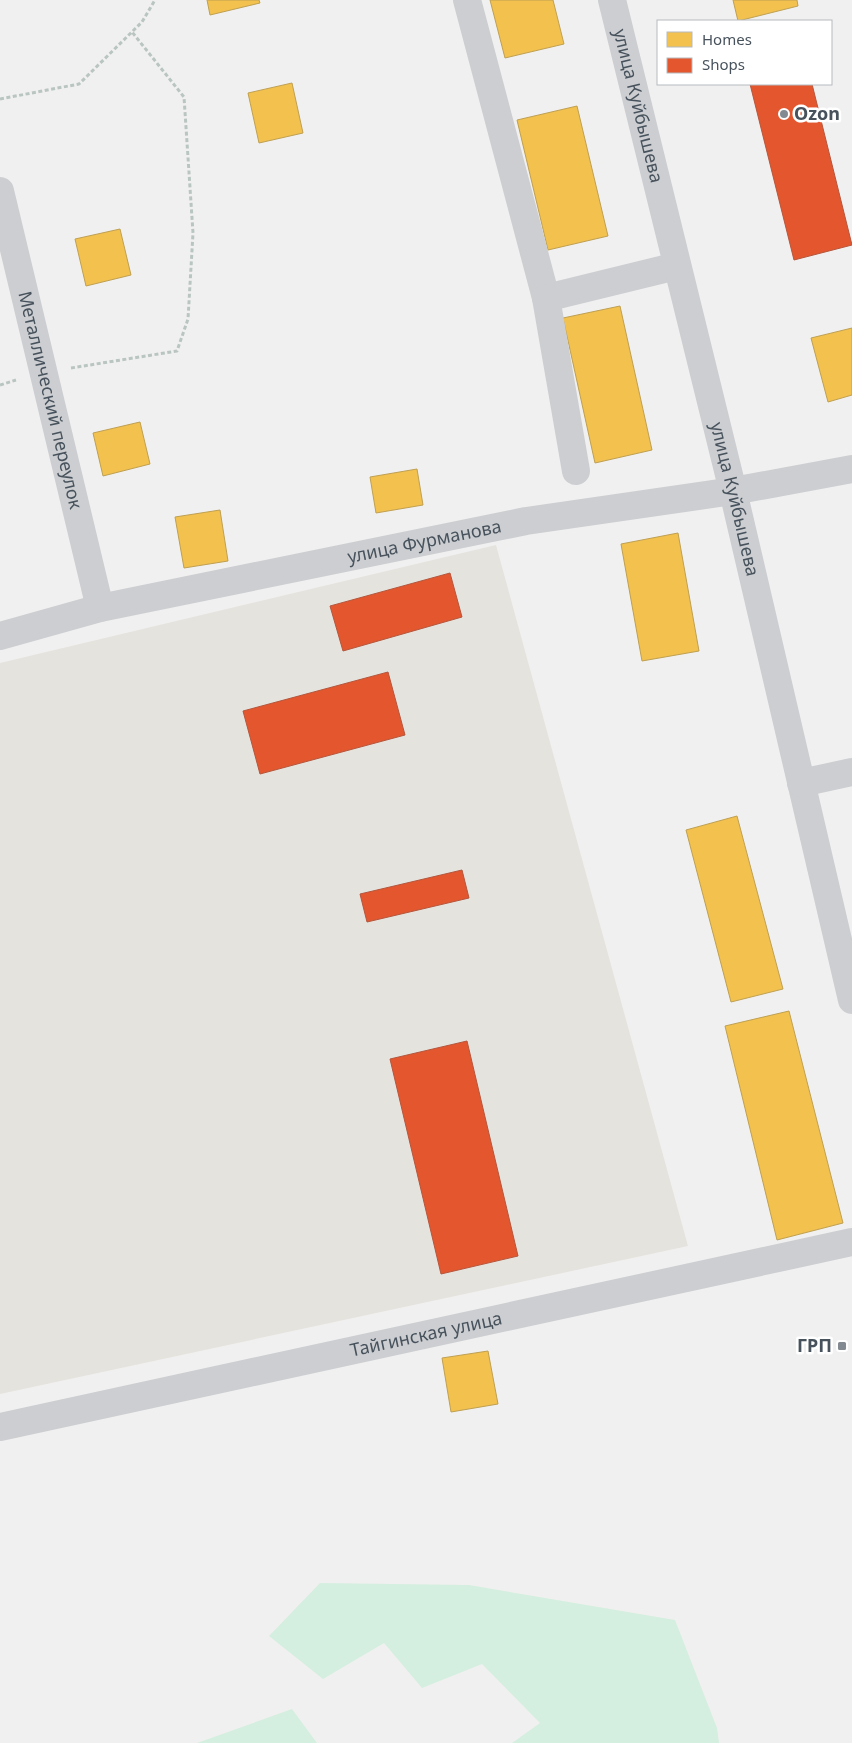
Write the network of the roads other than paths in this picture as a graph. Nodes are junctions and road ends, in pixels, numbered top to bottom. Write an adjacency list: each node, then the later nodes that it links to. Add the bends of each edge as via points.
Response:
1 (467, 0): 5 (street)
2 (612, 0): 4 (street, улица Куйбышева)
3 (0, 191): 9 (street, Металлический переулок)
4 (677, 266): 5 (street); 8 (street, улица Куйбышева)
5 (546, 298): 7 (street)
6 (852, 469): 8 (street, улица Фурманова)
7 (576, 471)
8 (733, 491): 9 (street, улица Фурманова, via 526,521); 12 (street, улица Куйбышева)
9 (100, 608): 10 (street, улица Фурманова)
10 (0, 636)
11 (852, 772): 12 (street)
12 (800, 783): 13 (street, улица Куйбышева)
13 (852, 1000)
14 (852, 1242): 15 (street, Тайгинская улица)
15 (0, 1427)

